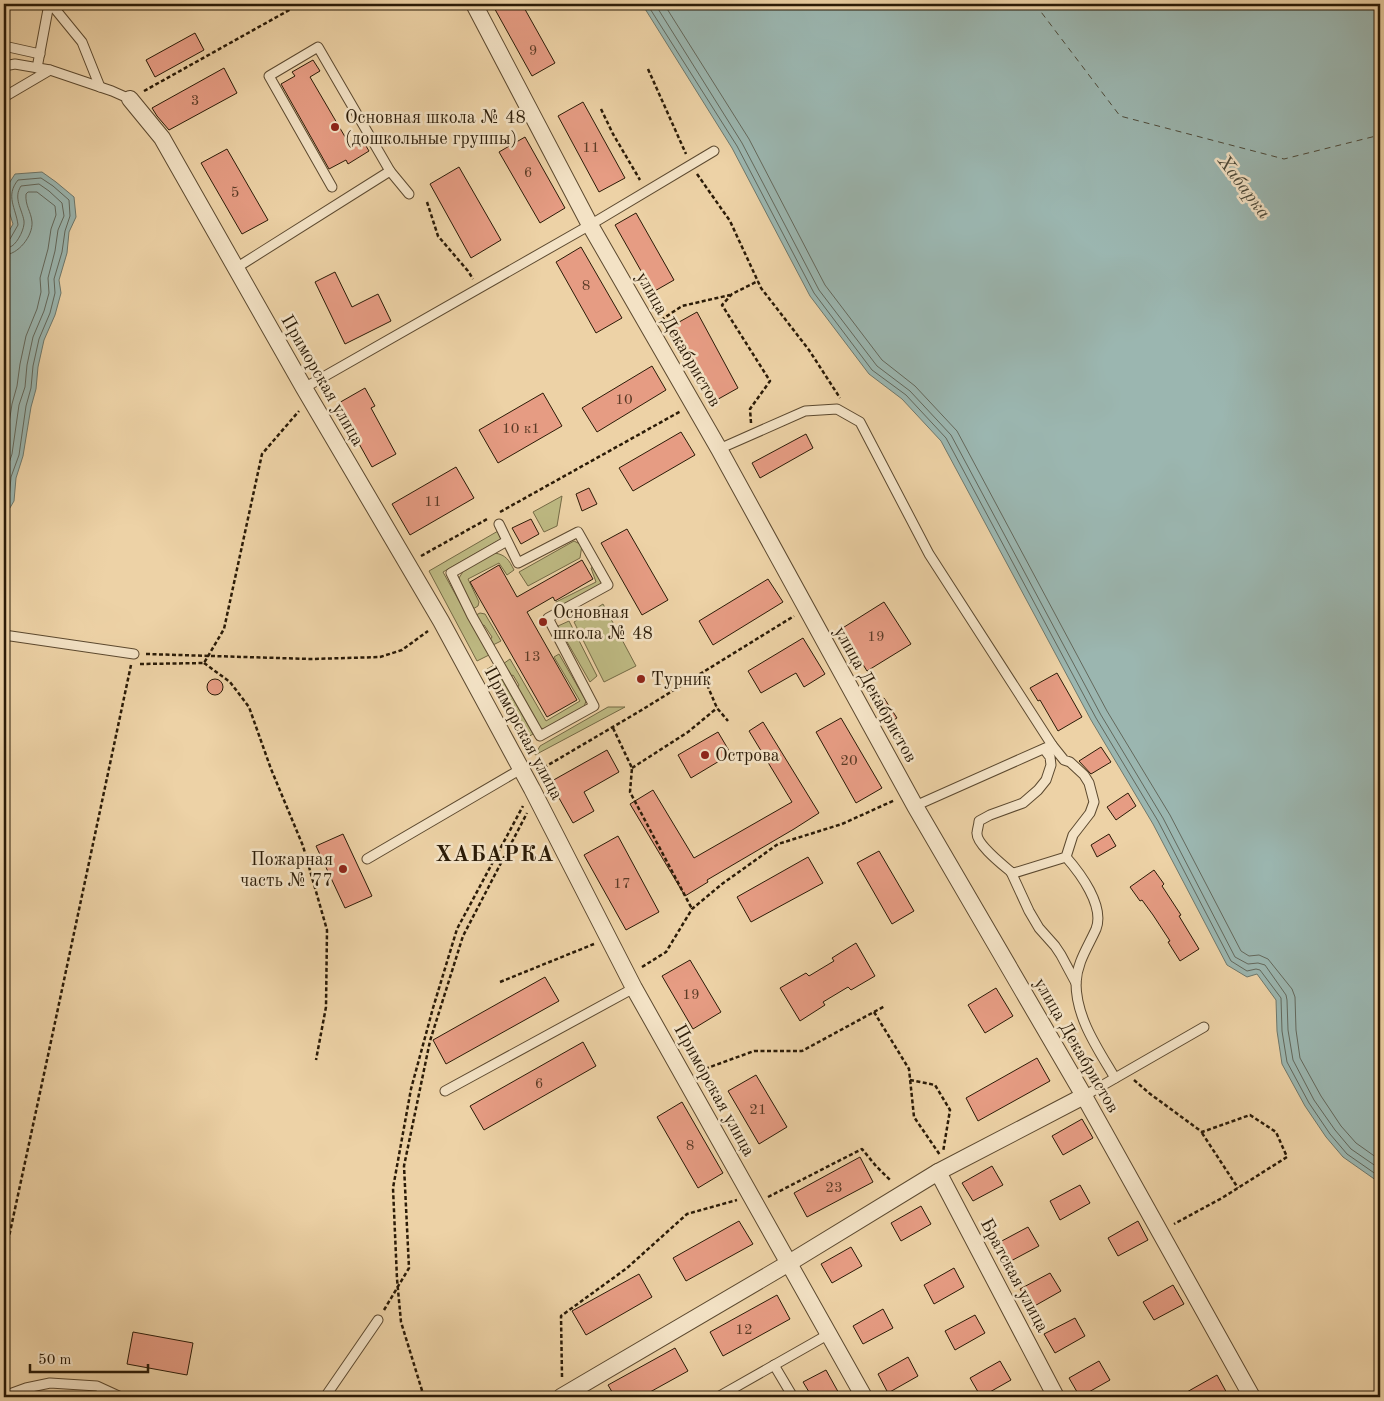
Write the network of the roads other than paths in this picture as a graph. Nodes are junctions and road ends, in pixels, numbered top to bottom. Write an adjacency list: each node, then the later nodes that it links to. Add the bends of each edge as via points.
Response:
1 (50, 4): 4 (lane); 8 (lane, via 82,42)
2 (474, 4): 15 (street, улица Декабристов)
3 (4, 46): 4 (lane)
4 (40, 54): 6 (lane)
5 (4, 66): 6 (lane, via 15,64)
6 (37, 68): 7 (lane)
7 (50, 70): 8 (lane); 9 (lane)
8 (100, 87): 10 (lane)
9 (4, 97)
10 (130, 99): 16 (street, Приморская улица, via 162,138)
11 (714, 151): 15 (lane)
12 (390, 171): 13 (lane, via 318,47 269,76); 14 (lane); 16 (lane)
13 (332, 187)
14 (409, 194)
15 (590, 225): 17 (lane); 18 (street, улица Декабристов)
16 (236, 268): 17 (street, Приморская улица)
17 (307, 393): 24 (street, Приморская улица, via 441,621)
18 (718, 449): 23 (lane, via 805,411 837,409 860,422 929,554); 25 (street, улица Декабристов)
19 (499, 524): 20 (lane)
20 (507, 541): 20 (lane, via 451,573 540,736 594,706 548,618 608,584 578,532 518,563)
21 (4, 635): 22 (lane)
22 (132, 653)
23 (1048, 747): 25 (lane); 26 (lane, via 1084,775 1093,795 1093,807 1072,836); 28 (lane, via 1051,764 1046,780 1038,790 1022,803 980,821 978,840)
24 (524, 774): 27 (lane); 29 (street, Приморская улица)
25 (911, 800): 34 (street, улица Декабристов)
26 (1066, 857): 28 (lane); 30 (lane, via 1082,876 1098,915 1096,928 1079,964)
27 (368, 859)
28 (1011, 872): 30 (lane, via 1029,911 1061,954)
29 (632, 982): 33 (lane); 36 (street, Приморская улица)
30 (1076, 983): 32 (lane, via 1081,1015)
31 (1204, 1027): 32 (lane)
32 (1115, 1078): 34 (lane)
33 (445, 1091)
34 (1084, 1096): 35 (street); 48 (street, улица Декабристов)
35 (938, 1172): 36 (street); 47 (street, Братская улица)
36 (789, 1263): 38 (street, Приморская улица); 43 (street)
37 (378, 1320): 42 (lane)
38 (829, 1334): 39 (lane); 46 (street, Приморская улица)
39 (774, 1365): 44 (lane); 45 (lane)
40 (4, 1396): 41 (lane, via 50,1383 97,1386)
41 (121, 1397)
42 (325, 1397)
43 (562, 1397)
44 (718, 1397)
45 (792, 1397)
46 (864, 1397)
47 (1056, 1397)
48 (1252, 1397)

